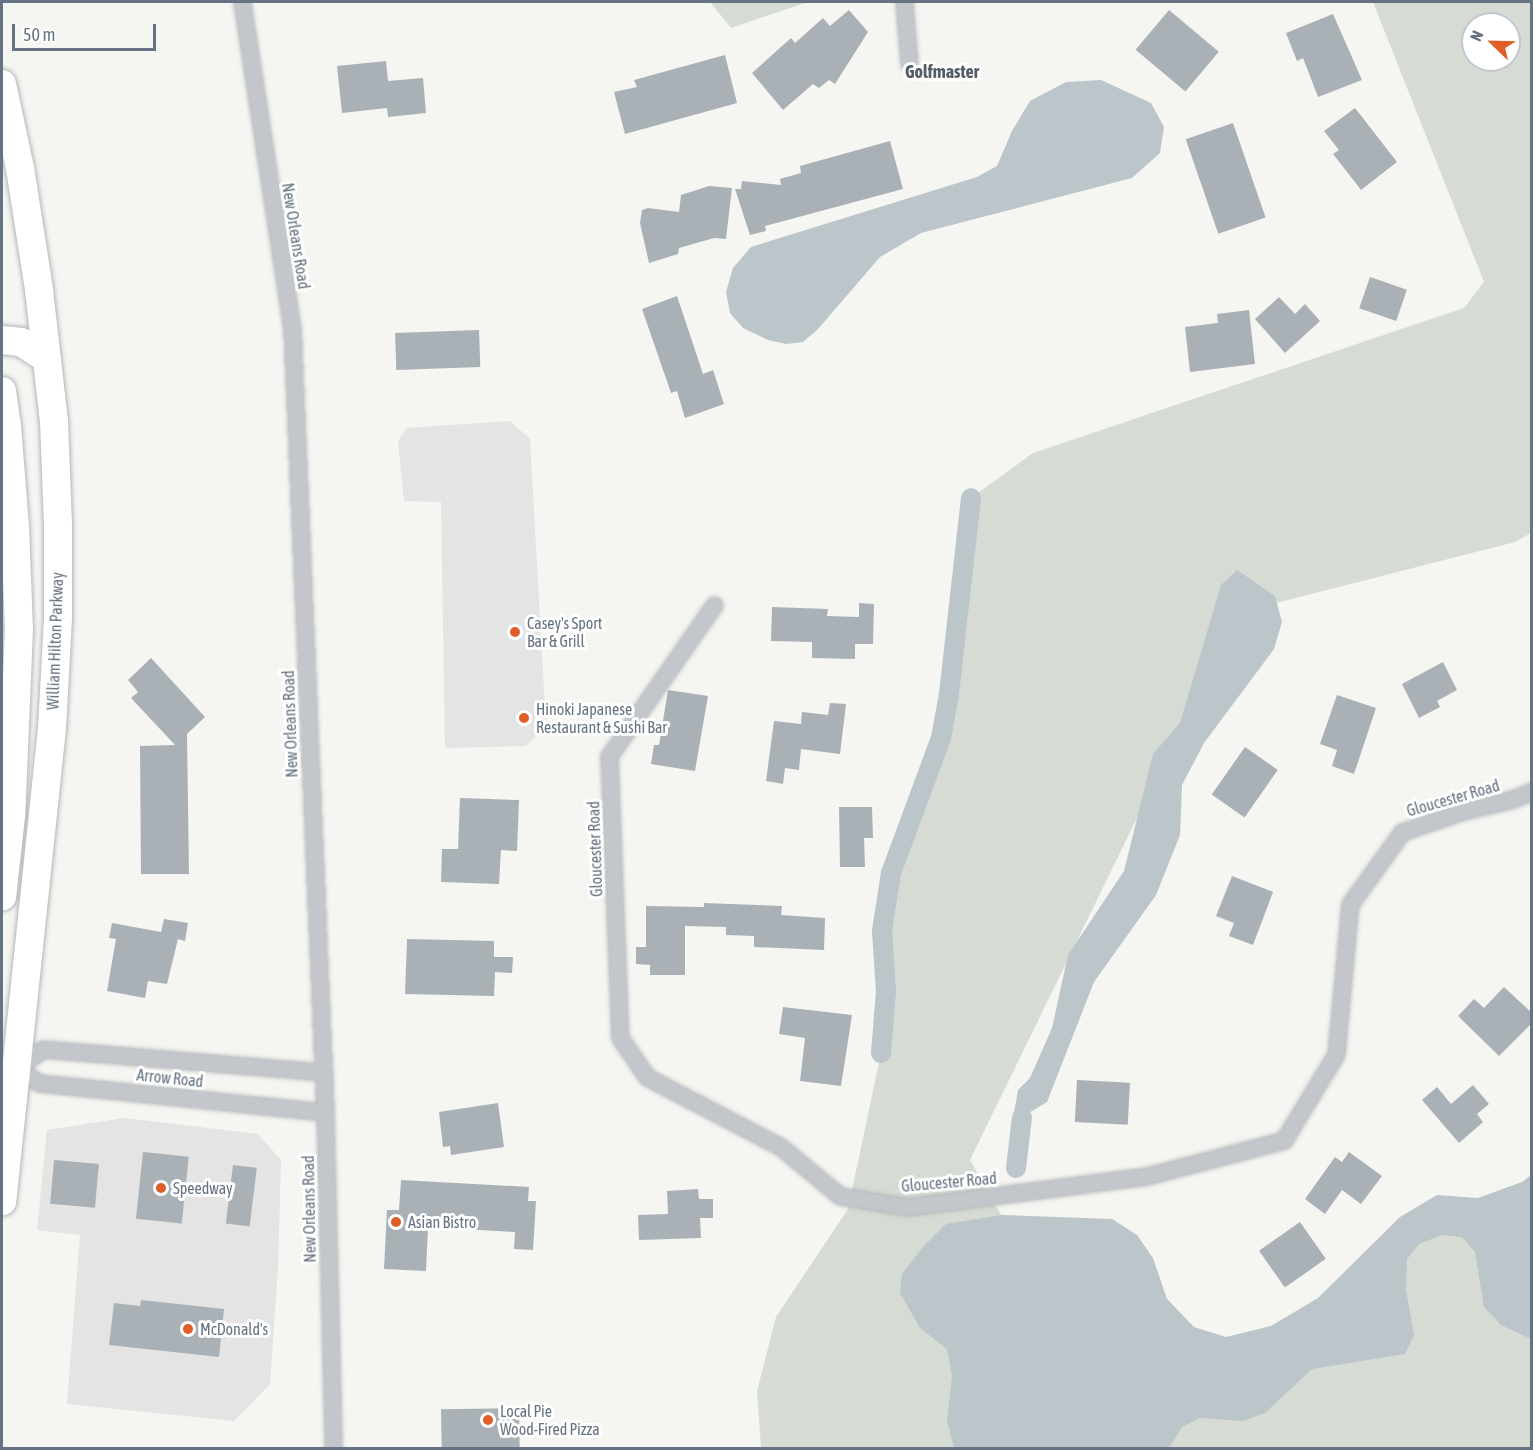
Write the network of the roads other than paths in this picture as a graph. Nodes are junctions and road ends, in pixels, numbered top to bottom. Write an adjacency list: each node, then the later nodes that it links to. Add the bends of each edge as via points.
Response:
1 (242, 2): 12 (street, New Orleans Road, via 292,327)
2 (904, 2): 3 (street)
3 (909, 63)
4 (2, 84): 6 (highway, William Hilton Parkway, via 20,168)
5 (2, 340): 6 (highway, via 21,342)
6 (47, 359): 11 (highway, William Hilton Parkway, via 54,422 57,629 52,728)
7 (2, 391): 10 (highway, via 15,526 19,629 11,816)
8 (714, 605): 9 (street, Gloucester Road, via 609,756 620,1038 647,1077 781,1147 840,1196 908,1207 1146,1176 1284,1140 1336,1054 1350,904 1402,832)
9 (1532, 791)
10 (2, 897)
11 (9, 1068): 12 (street, Arrow Road, via 43,1049); 13 (street, Arrow Road, via 39,1083); 14 (highway, William Hilton Parkway)
12 (324, 1072): 13 (street, New Orleans Road)
13 (325, 1112): 15 (street, New Orleans Road)
14 (2, 1200)
15 (333, 1449)

